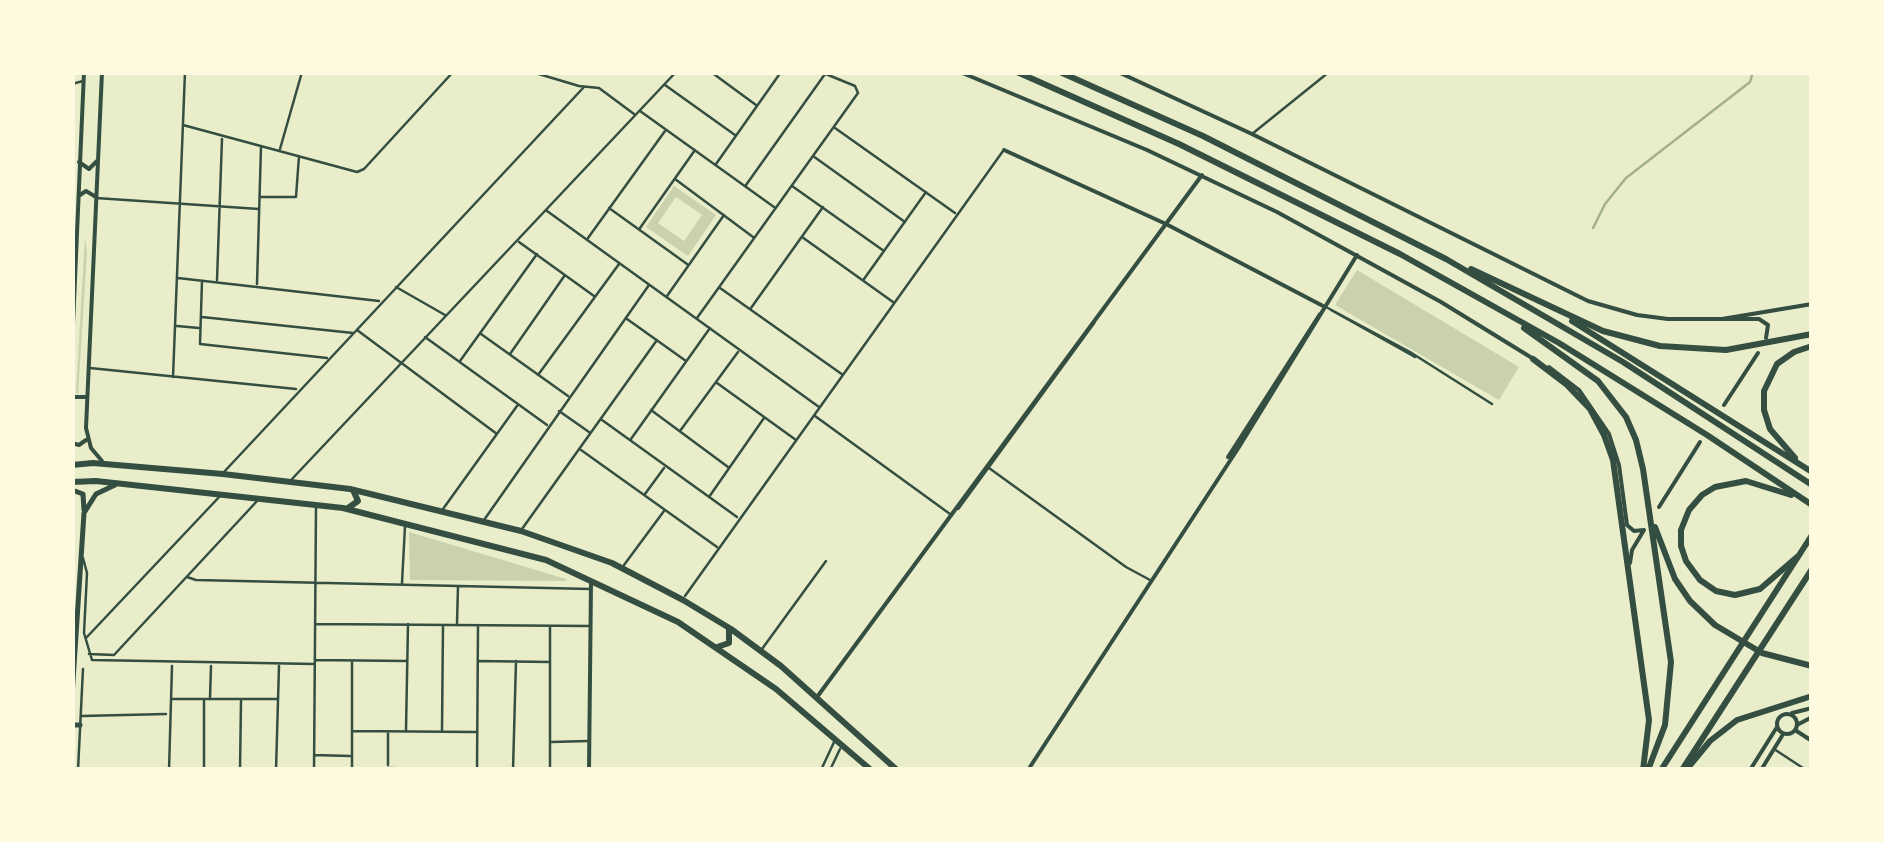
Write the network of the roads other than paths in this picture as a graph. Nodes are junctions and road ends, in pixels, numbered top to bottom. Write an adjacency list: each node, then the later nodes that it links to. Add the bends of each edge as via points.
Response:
1 (84, 72): 16 (street)
2 (102, 72): 34 (street)
3 (185, 72): 22 (street)
4 (302, 72): 31 (street)
5 (453, 72): 32 (street, via 362,170)
6 (532, 72): 19 (street)
7 (676, 72): 18 (street)
8 (711, 72): 20 (street)
9 (781, 72): 20 (street)
10 (1016, 72): 79 (highway, via 1262,183)
11 (1060, 72): 66 (highway)
12 (1118, 72): 25 (street)
13 (823, 73): 23 (street, via 858,90); 39 (street)
14 (960, 73): 37 (street)
15 (1325, 73): 25 (street)
16 (84, 80): 17 (street); 35 (street)
17 (72, 84)
18 (664, 84): 21 (street); 27 (street)
19 (584, 86): 21 (street, via 602,89); 77 (street)
20 (757, 106): 27 (street)
21 (638, 113): 24 (street); 53 (street)
22 (183, 125): 26 (street); 47 (street)
23 (834, 128): 33 (street); 42 (street)
24 (666, 129): 29 (street); 50 (street)
25 (1252, 134): 93 (street, via 1570,294 1637,315)
26 (222, 136): 28 (street); 48 (street)
27 (736, 136): 36 (street)
28 (261, 146): 31 (street); 45 (street)
29 (695, 150): 36 (street); 38 (street)
30 (1004, 150): 41 (street); 54 (street)
31 (280, 151): 32 (street)
32 (298, 156): 45 (street, via 296,196)
33 (813, 156): 40 (street); 56 (street)
34 (98, 160): 35 (street, via 89,169); 44 (street)
35 (79, 162): 46 (street)
36 (715, 165): 39 (street)
37 (1202, 175): 57 (street); 65 (street)
38 (674, 179): 55 (street); 58 (street)
39 (745, 186): 51 (street)
40 (792, 186): 51 (street); 52 (street)
41 (1089, 190): 43 (street); 57 (street)
42 (926, 192): 54 (street); 56 (street)
43 (1080, 194)
44 (96, 197): 46 (street, via 86,190); 47 (street); 113 (street)
45 (260, 197): 49 (street)
46 (78, 198): 69 (street)
47 (180, 205): 48 (street); 71 (street)
48 (219, 208): 49 (street); 74 (street)
49 (259, 208): 76 (street)
50 (609, 208): 58 (street); 62 (street)
51 (776, 208): 60 (street)
52 (823, 208): 59 (street); 63 (street)
53 (545, 210): 61 (street); 62 (street)
54 (957, 214): 84 (street)
55 (724, 215): 60 (street); 68 (street)
56 (905, 222): 63 (street)
57 (1166, 224): 87 (street); 92 (street)
58 (639, 230): 68 (street)
59 (802, 237): 73 (street); 86 (street)
60 (754, 238): 78 (street)
61 (517, 240): 64 (street); 88 (street)
62 (586, 240): 67 (street)
63 (884, 251): 73 (street)
64 (537, 254): 70 (street); 98 (street)
65 (1357, 255): 87 (street); 109 (street)
66 (1446, 259): 82 (highway); 151 (highway)
67 (619, 264): 75 (street); 80 (street)
68 (688, 265): 81 (street)
69 (74, 266): 104 (street)
70 (565, 275): 80 (street); 107 (street)
71 (177, 278): 72 (street); 94 (street)
72 (202, 280): 74 (street); 89 (street)
73 (863, 280): 84 (street)
74 (216, 282): 76 (street)
75 (650, 285): 81 (street); 90 (street)
76 (257, 286): 83 (street)
77 (396, 287): 83 (street); 88 (street)
78 (719, 287): 86 (street); 91 (street)
79 (1473, 294): 152 (highway, via 1573,360 1608,392 1631,428); 161 (highway)
80 (595, 296): 114 (street)
81 (666, 297): 91 (street)
82 (1535, 299): 99 (highway, via 1612,334 1673,348 1738,349); 146 (highway)
83 (382, 302): 97 (street)
84 (894, 303): 115 (street)
85 (1812, 304): 93 (street)
86 (750, 309): 115 (street)
87 (1326, 309): 122 (street); 182 (street)
88 (446, 315): 100 (street)
89 (201, 317): 95 (street); 97 (street)
90 (626, 318): 102 (street); 119 (street)
91 (696, 319): 96 (street)
92 (1095, 320): 145 (street); 167 (street)
93 (1711, 321): 101 (street, via 1759,319 1768,325)
94 (175, 326): 95 (street); 116 (street)
95 (200, 328): 108 (street, via 200,344)
96 (710, 328): 105 (street); 110 (street)
97 (354, 331): 108 (street); 112 (street)
98 (480, 333): 107 (street); 111 (street)
99 (1812, 334)
100 (425, 338): 111 (street); 112 (street)
101 (1766, 338)
102 (657, 340): 110 (street); 130 (street)
103 (1812, 346): 146 (highway, via 1777,364 1763,401 1776,438)
104 (72, 348)
105 (739, 350): 117 (street); 125 (street)
106 (1758, 353): 124 (street)
107 (509, 355): 114 (street)
108 (329, 358): 118 (street)
109 (1533, 359): 186 (highway, via 1577,394 1608,444); 186 (street, via 1572,383 1599,416 1616,455 1627,525 1644,530 1630,554)
110 (686, 361): 126 (street)
111 (459, 362): 123 (street)
112 (400, 364): 134 (street); 148 (street)
113 (88, 368): 116 (street); 121 (street)
114 (538, 375): 119 (street)
115 (843, 375): 125 (street)
116 (173, 377): 118 (street)
117 (716, 382): 129 (street); 132 (street)
118 (299, 390): 147 (street)
119 (570, 396): 127 (street)
120 (72, 397): 121 (street)
121 (87, 397): 135 (street)
122 (1492, 404)
123 (518, 405): 131 (street); 134 (street)
124 (1724, 405)
125 (819, 407): 128 (street)
126 (650, 410): 132 (street); 136 (street)
127 (559, 411): 131 (street); 133 (street)
128 (813, 416): 137 (street); 167 (street)
129 (765, 417): 137 (street); 144 (street)
130 (600, 419): 133 (street); 136 (street)
131 (548, 426): 170 (street)
132 (680, 431): 144 (street)
133 (590, 433): 140 (street)
134 (496, 434): 165 (street)
135 (86, 436): 139 (street, via 82,444); 142 (street)
136 (630, 440): 143 (street)
137 (796, 440): 169 (street)
138 (1700, 442): 162 (street)
139 (72, 443)
140 (579, 449): 156 (street); 172 (street)
141 (72, 464): 142 (highway)
142 (106, 464): 147 (highway)
143 (665, 465): 156 (street); 158 (street)
144 (730, 468): 158 (street)
145 (989, 468): 167 (street); 182 (street)
146 (1812, 472)
147 (222, 474): 148 (highway)
148 (291, 480): 153 (highway)
149 (72, 482): 150 (highway)
150 (123, 484): 155 (highway); 166 (main road, via 96,494)
151 (1812, 485)
152 (1646, 487): 212 (highway, via 1660,548 1690,601 1724,632 1774,658); 261 (highway, via 1671,662 1665,725)
153 (350, 489): 157 (highway); 163 (highway, via 358,500)
154 (72, 490): 166 (main road, via 83,494)
155 (224, 493): 159 (highway); 198 (street)
156 (644, 495): 164 (street)
157 (382, 496): 165 (highway); 168 (highway, via 368,504)
158 (709, 497): 169 (street)
159 (260, 498): 160 (highway); 180 (street)
160 (316, 503): 163 (highway); 183 (street)
161 (1811, 504): 176 (highway, via 1764,485 1730,482 1702,495 1682,525 1690,568 1722,593 1760,590)
162 (1659, 507)
163 (346, 508): 168 (highway)
164 (664, 510): 174 (street); 178 (street)
165 (441, 511): 170 (highway)
166 (84, 513): 175 (main road)
167 (951, 515): 216 (street)
168 (378, 516): 171 (highway)
169 (739, 519): 174 (street)
170 (483, 521): 172 (highway)
171 (406, 522): 181 (highway); 184 (street)
172 (521, 531): 178 (highway)
173 (1812, 535): 176 (highway)
174 (718, 548): 188 (street)
175 (80, 554): 197 (main road); 198 (street, via 88,573)
176 (1797, 557): 262 (highway)
177 (826, 561): 200 (street)
178 (622, 568): 188 (highway)
179 (1812, 569): 263 (highway)
180 (187, 576): 183 (street); 201 (street, via 112,656)
181 (592, 578): 187 (street); 199 (highway)
182 (1150, 580): 260 (street)
183 (316, 582): 184 (street); 189 (street)
184 (402, 584): 185 (street)
185 (458, 586): 187 (street); 192 (street)
186 (1632, 588): 261 (highway, via 1649,720)
187 (592, 589): 196 (street)
188 (683, 600): 194 (highway)
189 (316, 624): 190 (street); 205 (street)
190 (408, 624): 191 (street); 203 (street)
191 (442, 625): 192 (street); 233 (street)
192 (458, 625): 193 (street)
193 (478, 625): 195 (street); 204 (street)
194 (724, 625): 199 (highway, via 731,640); 200 (highway)
195 (550, 626): 196 (street); 207 (street)
196 (591, 626): 236 (street)
197 (76, 633): 198 (main road); 214 (main road)
198 (85, 636): 201 (street)
199 (716, 646): 208 (highway)
200 (757, 649): 208 (highway, via 737,649); 216 (highway)
201 (88, 654): 209 (street, via 96,662)
202 (352, 660): 203 (street); 205 (street); 230 (street)
203 (407, 661): 232 (street)
204 (478, 661): 206 (street); 234 (street)
205 (315, 662): 211 (street); 241 (street)
206 (516, 662): 207 (street); 253 (street)
207 (550, 662): 238 (street)
208 (740, 663): 239 (highway)
209 (172, 664): 210 (street); 217 (street)
210 (212, 664): 211 (street); 219 (street)
211 (279, 664): 221 (street)
212 (1812, 666)
213 (83, 670): 225 (street)
214 (72, 696)
215 (1812, 696): 263 (highway, via 1738,720)
216 (817, 697): 259 (highway)
217 (171, 698): 218 (street); 245 (street)
218 (204, 699): 219 (street); 246 (street)
219 (210, 699): 220 (street)
220 (240, 699): 221 (street); 247 (street)
221 (278, 700): 248 (street)
222 (1812, 708): 224 (street)
223 (166, 714): 225 (street)
224 (1788, 714): 228 (street); 229 (street)
225 (80, 716): 227 (street)
226 (1812, 717): 229 (street)
227 (76, 724): 244 (street)
228 (1777, 727): 235 (street); 264 (street)
229 (1796, 728): 235 (street); 237 (street)
230 (352, 731): 231 (street); 242 (street)
231 (388, 732): 232 (street); 243 (street)
232 (406, 732): 233 (street)
233 (442, 732): 234 (street)
234 (477, 732): 252 (street)
235 (1784, 734): 240 (street)
236 (590, 741): 238 (street); 255 (street)
237 (1812, 741)
238 (550, 742): 254 (street)
239 (839, 742): 256 (street); 257 (street); 258 (highway)
240 (1774, 748): 265 (street); 266 (street)
241 (314, 755): 242 (street); 249 (street)
242 (352, 756): 250 (street)
243 (388, 769): 251 (street)
244 (78, 770)
245 (169, 770)
246 (204, 770)
247 (240, 770)
248 (276, 770)
249 (314, 770)
250 (352, 770)
251 (466, 770)
252 (477, 770)
253 (513, 770)
254 (550, 770)
255 (590, 770)
256 (820, 770)
257 (830, 770)
258 (871, 770)
259 (897, 770)
260 (1028, 770)
261 (1646, 770)
262 (1661, 770)
263 (1684, 770)
264 (1750, 770)
265 (1761, 770)
266 (1806, 770)

